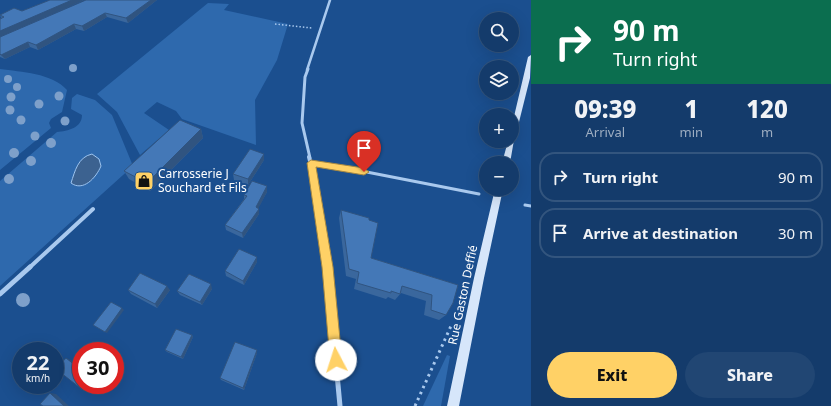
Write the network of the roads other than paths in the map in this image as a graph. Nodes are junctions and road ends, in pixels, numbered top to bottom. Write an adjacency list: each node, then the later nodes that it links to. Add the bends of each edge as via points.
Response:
1 (330, 0): 4 (street, via 306,77 302,123)
2 (531, 56): 3 (main road)
3 (519, 111)
4 (311, 163): 5 (lane); 11 (street, via 328,267)
5 (479, 194)
6 (497, 196): 12 (main road, Rue Gaston Deffié)
7 (525, 205): 8 (lane)
8 (531, 206)
9 (93, 209): 10 (street)
10 (0, 294)
11 (340, 406)
12 (453, 406)

